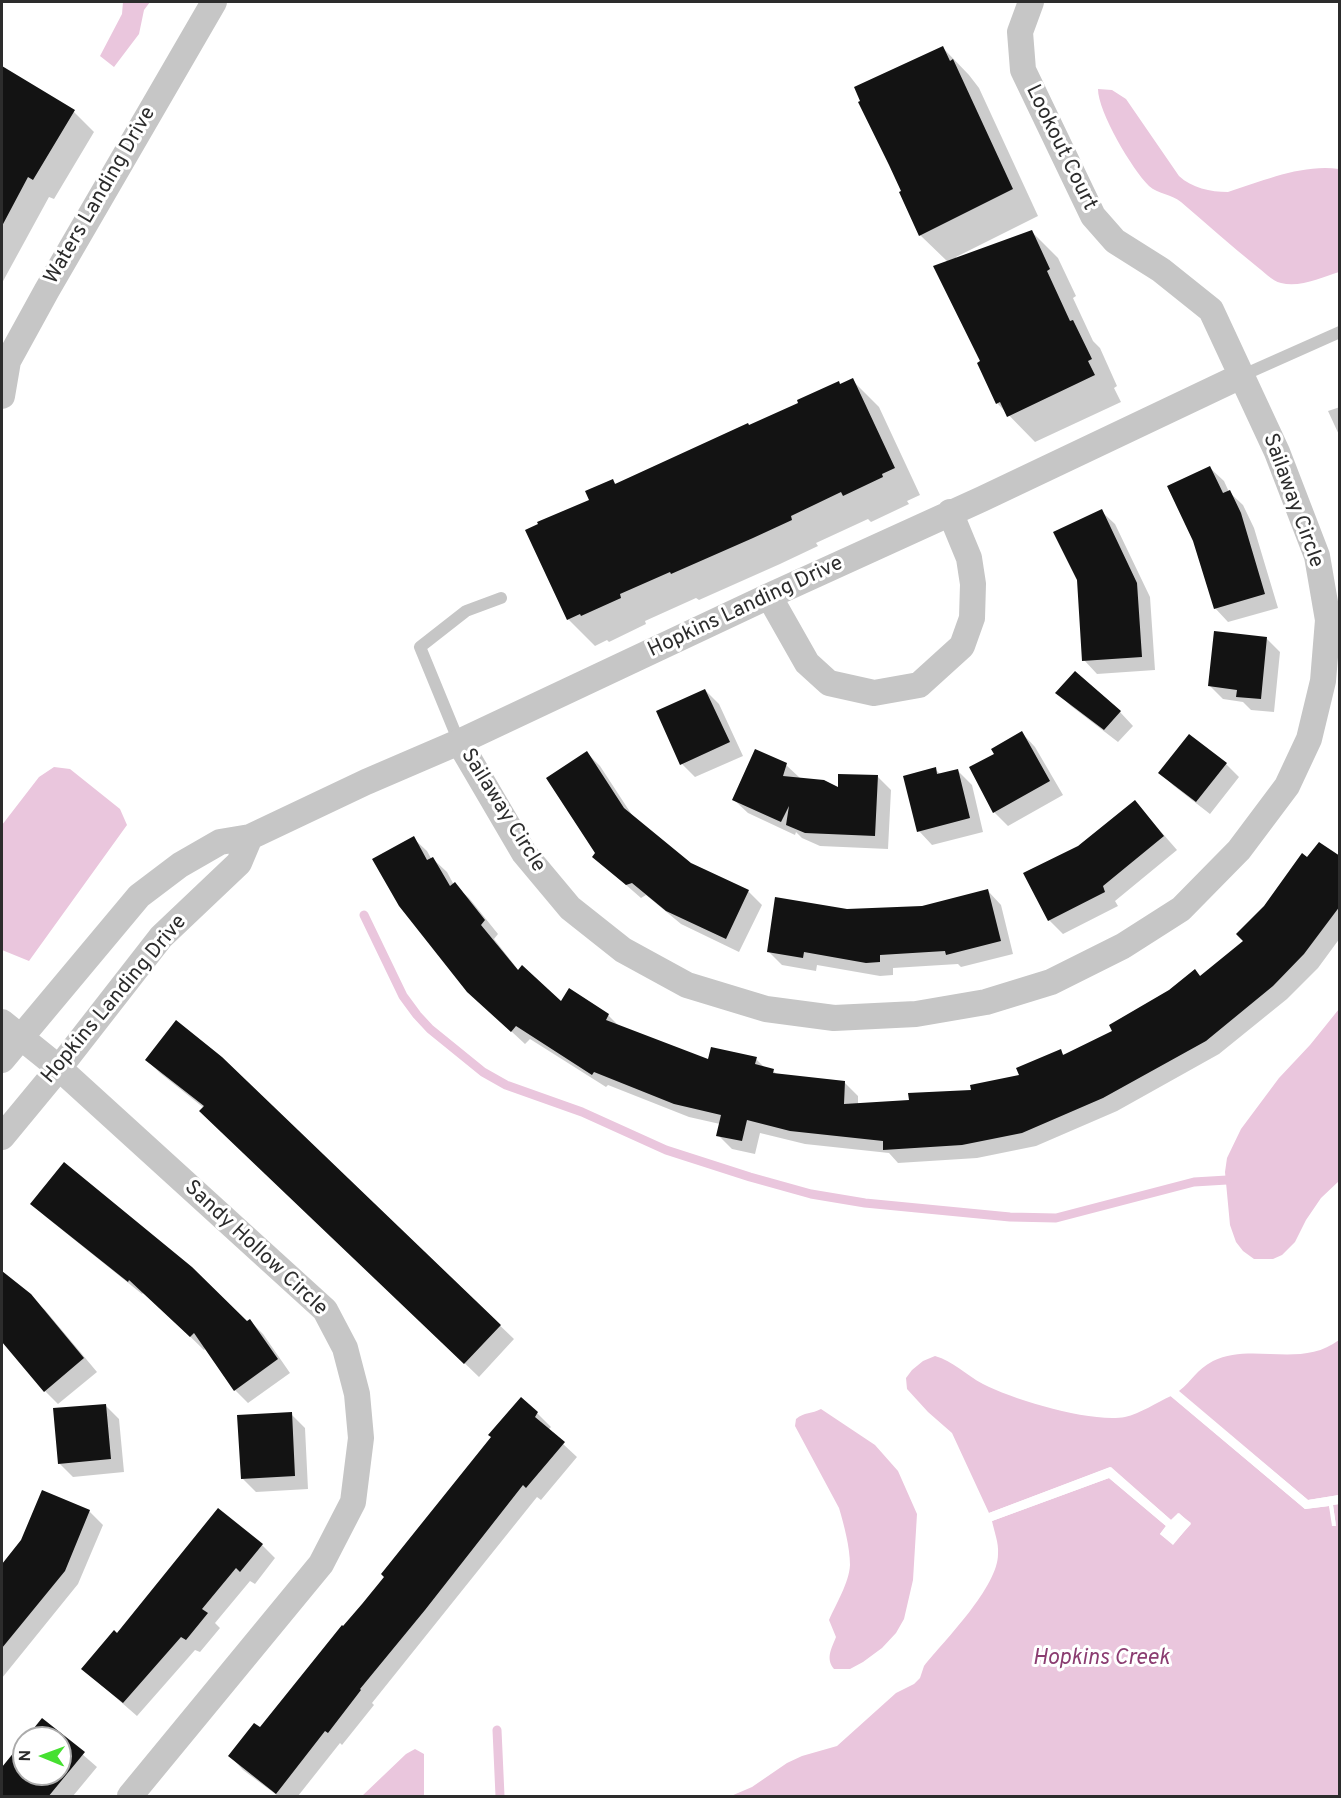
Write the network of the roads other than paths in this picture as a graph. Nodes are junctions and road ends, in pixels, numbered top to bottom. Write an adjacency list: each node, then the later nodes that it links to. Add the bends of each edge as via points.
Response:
1 (214, 2): 5 (street, Waters Landing Drive, via 8,361)
2 (1031, 2): 4 (street, Lookout Court, via 1020,32 1023,70 1093,216 1115,241 1161,270 1211,310)
3 (1340, 332): 4 (lane)
4 (1241, 376): 6 (street, Hopkins Landing Drive); 9 (street, Sailaway Circle, via 1277,452 1317,556 1328,620 1323,681 1309,739 1287,786 1239,850 1181,909 1123,946 1051,982 986,1002 916,1014 834,1018 766,1009 687,985 623,950 570,908 524,853)
5 (2, 396)
6 (950, 513): 7 (street, Hopkins Landing Drive); 7 (street, via 969,558 974,584 972,618 962,646 919,685 874,693 829,683 807,663)
7 (769, 596): 9 (street, Hopkins Landing Drive)
8 (501, 598): 9 (lane, via 466,611 420,647)
9 (459, 742): 10 (street, Hopkins Landing Drive)
10 (250, 837): 11 (street, Hopkins Landing Drive, via 220,842 139,896); 13 (street, Hopkins Landing Drive, via 238,863 161,937)
11 (11, 1030): 12 (street, Hopkins Landing Drive); 13 (street)
12 (2, 1060)
13 (59, 1068): 14 (street, Hopkins Landing Drive); 15 (street, Sandy Hollow Circle, via 325,1310 345,1348 357,1394 361,1438 353,1502 321,1564)
14 (2, 1137)
15 (130, 1797)

